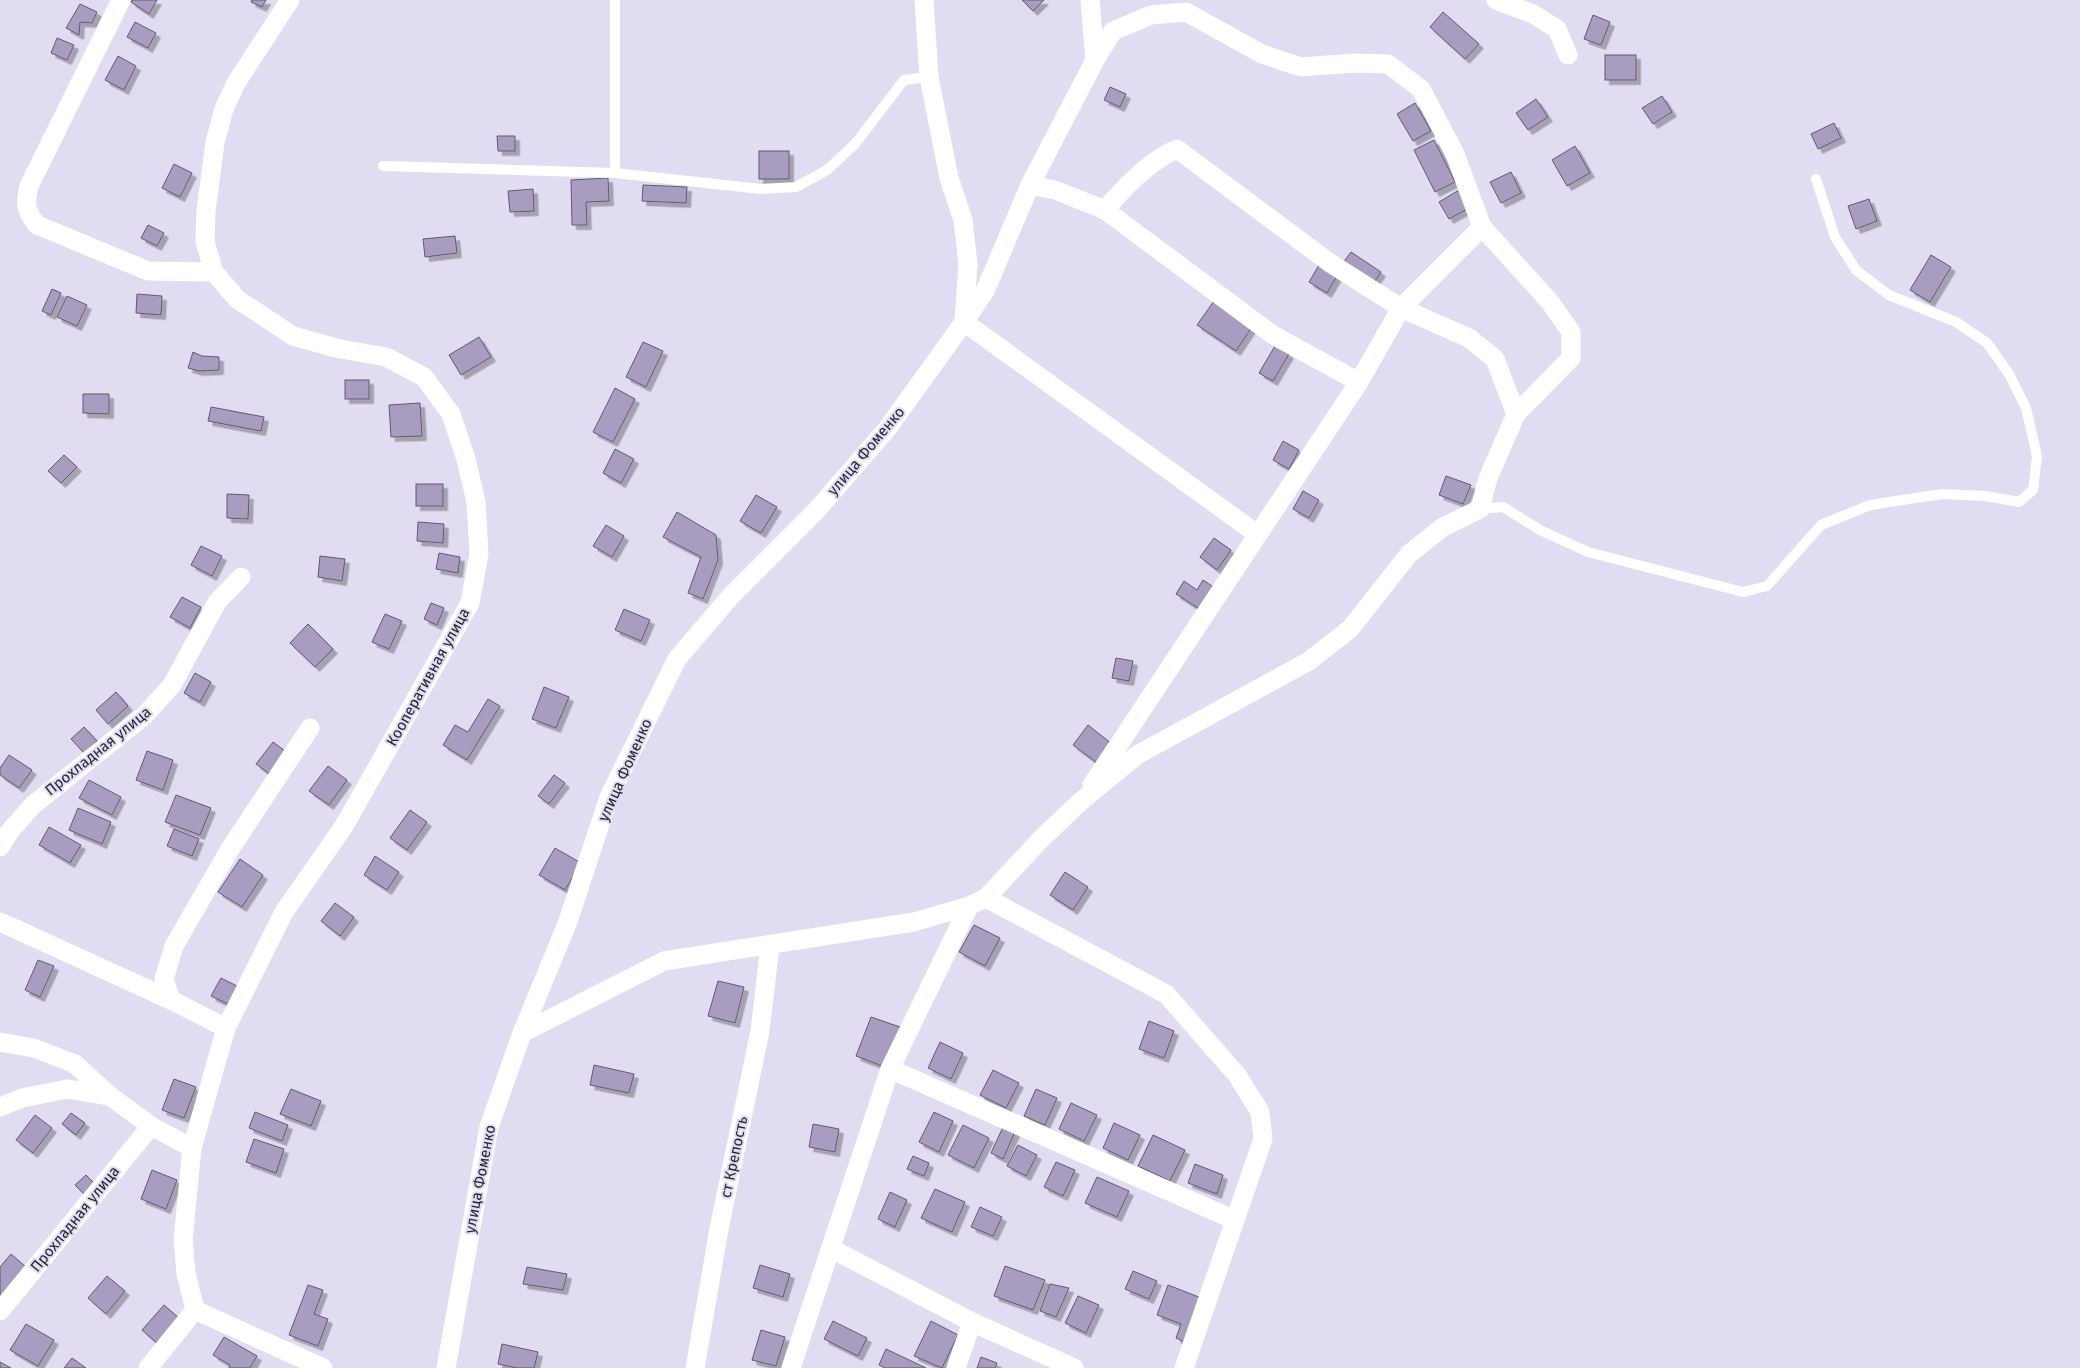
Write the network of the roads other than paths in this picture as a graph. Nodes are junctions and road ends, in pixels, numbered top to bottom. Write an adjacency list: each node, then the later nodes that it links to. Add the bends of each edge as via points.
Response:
1 (121, 0): 16 (street, via 29,186 28,214 37,225 148,271)
2 (290, 0): 16 (street, Кооперативная улица, via 236,82 215,142 206,211 206,242)
3 (615, 0): 11 (lane)
4 (924, 0): 9 (street)
5 (1090, 0): 8 (street)
6 (1496, 0): 7 (street, via 1533,14 1557,29)
7 (1568, 55)
8 (1095, 60): 13 (street, улица Фоменко); 15 (street, улица Фоменко, via 1113,31 1151,15 1186,12 1262,54 1302,67 1388,64 1421,89 1455,154)
9 (929, 77): 11 (lane, via 904,80 854,144 827,170 796,187 760,189); 18 (street, via 948,178 964,220 968,264)
10 (382, 166): 11 (lane)
11 (615, 173)
12 (1816, 179): 21 (lane, via 1835,237 1856,270 1889,295 1956,322 1987,343 2010,374 2026,408 2037,456 2033,490 2019,502 1942,494 1870,505 1821,524 1767,586 1743,592 1588,552 1540,530 1503,507)
13 (1030, 185): 14 (street, via 1055,190); 18 (street, улица Фоменко, via 985,291)
14 (1105, 210): 17 (street, via 1161,156 1177,149 1330,263); 19 (street, via 1272,335)
15 (1482, 227): 17 (street); 20 (street, via 1550,302 1571,332 1571,358)
16 (214, 272): 32 (street, Кооперативная улица, via 237,299 293,336 386,357 424,377 451,414 466,459 476,502 479,554 470,603 344,826 284,912)
17 (1401, 308): 19 (street); 20 (street, via 1469,338 1495,359)
18 (964, 322): 22 (street); 33 (street, улица Фоменко, via 887,429 815,512 730,597 677,659 609,797 568,924)
19 (1359, 382): 22 (street)
20 (1516, 414): 21 (street, via 1488,478)
21 (1480, 509): 25 (street, via 1443,527 1409,554 1350,629 1309,661 1137,755)
22 (1257, 534): 25 (street)
23 (241, 578): 26 (street, Прохладная улица, via 217,602 172,685 145,715 32,805)
24 (310, 728): 31 (street, via 230,849 174,946 164,979)
25 (1080, 802): 27 (street, via 1041,838)
26 (0, 847)
27 (986, 898): 28 (street); 40 (street, via 1166,994 1237,1075 1260,1112 1262,1139)
28 (969, 906): 30 (street, via 914,922); 35 (street)
29 (0, 922): 31 (street)
30 (770, 946): 33 (street, via 664,962); 48 (street, ст Крепость, via 760,1032 719,1229)
31 (171, 1000): 32 (street)
32 (226, 1028): 39 (street, Кооперативная улица)
33 (522, 1033): 47 (street, улица Фоменко, via 489,1127)
34 (0, 1042): 36 (street, via 34,1048 75,1064)
35 (890, 1069): 40 (street); 41 (street)
36 (110, 1096): 37 (street, via 68,1089 22,1098); 38 (street)
37 (0, 1107)
38 (151, 1126): 39 (street); 43 (street, Прохладная улица)
39 (192, 1148): 42 (street, Кооперативная улица, via 183,1240 186,1273)
40 (1235, 1220): 52 (street)
41 (832, 1249): 44 (street); 49 (street)
42 (195, 1310): 45 (street); 46 (street)
43 (0, 1311)
44 (972, 1322): 50 (street); 51 (street)
45 (148, 1368)
46 (323, 1368)
47 (446, 1368)
48 (695, 1368)
49 (791, 1368)
50 (956, 1368)
51 (1074, 1368)
52 (1184, 1368)

